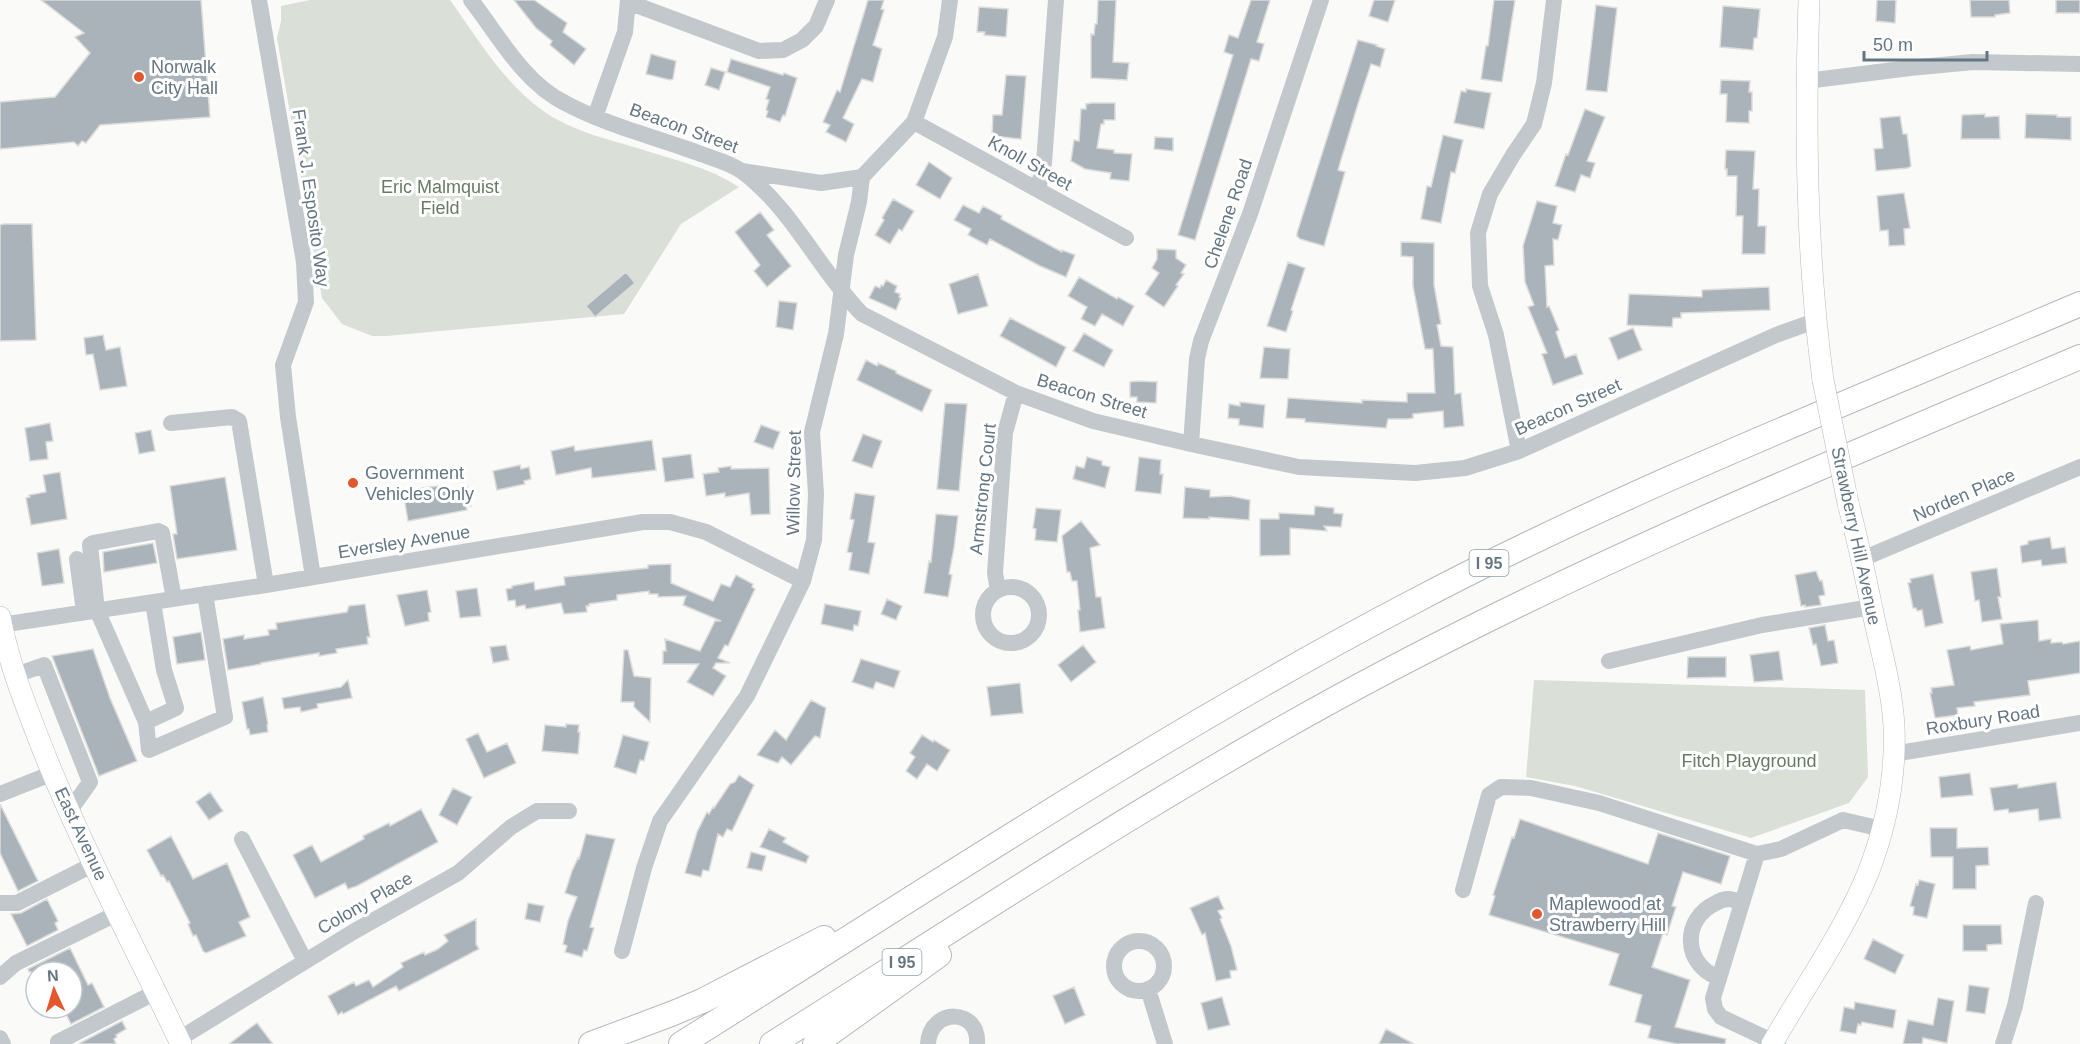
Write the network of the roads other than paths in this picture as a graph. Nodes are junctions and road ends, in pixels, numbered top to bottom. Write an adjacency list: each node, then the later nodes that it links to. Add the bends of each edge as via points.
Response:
1 (259, 0): 29 (street, Frank J. Esposito Way, via 304,262 306,302 283,365)
2 (471, 0): 12 (street, Beacon Street, via 541,88)
3 (827, 0): 9 (street, via 816,26 802,40 783,50 759,51)
4 (950, 0): 13 (street, via 945,37)
5 (1056, 0): 16 (street, via 1044,163)
6 (1321, 0): 24 (street, Chelene Road, via 1250,214 1201,341)
7 (1554, 0): 25 (street, via 1544,83 1534,124 1490,194 1478,233 1480,286 1496,335)
8 (1809, 0): 11 (main road, Strawberry Hill Avenue)
9 (628, 1): 12 (street, via 625,32)
10 (2080, 64): 11 (street, via 1973,63)
11 (1806, 81): 20 (main road, Strawberry Hill Avenue)
12 (595, 117): 14 (street, Beacon Street)
13 (914, 122): 15 (street); 16 (street, Knoll Street)
14 (742, 171): 15 (street, via 821,183); 18 (street, Beacon Street, via 779,206)
15 (862, 177): 18 (street, Willow Street)
16 (1038, 189): 17 (street, Knoll Street)
17 (1126, 238)
18 (842, 294): 22 (street, Beacon Street, via 862,314); 30 (street, Willow Street, via 812,432 814,540)
19 (2080, 304): 53 (highway, I 95, via 1624,499 1465,574 1206,716)
20 (1815, 321): 25 (street, Beacon Street); 27 (main road, Strawberry Hill Avenue, bridge, via 1823,380)
21 (2080, 357): 52 (highway, I 95, via 1702,518 1541,592 1283,728)
22 (1016, 393): 24 (street, Beacon Street, via 1093,421); 32 (street, Armstrong Court, via 1005,434 994,573)
23 (171, 423): 31 (street, via 232,417 239,421)
24 (1191, 444): 25 (street, Beacon Street, via 1299,467 1415,473 1465,468)
25 (1519, 451)
26 (2080, 467): 27 (street, Norden Place)
27 (1862, 558): 36 (main road, Strawberry Hill Avenue)
28 (78, 559): 37 (street)
29 (313, 577): 30 (street, Eversley Avenue, via 632,524 670,522 706,532); 31 (street, Eversley Avenue)
30 (803, 581): 59 (street, Willow Street, via 747,696 660,821)
31 (266, 585): 33 (street, Eversley Avenue)
32 (998, 590)
33 (205, 594): 34 (street, Eversley Avenue); 41 (street, via 225,717 149,750)
34 (174, 599): 35 (street, Eversley Avenue); 37 (street, via 162,533 158,531 90,545)
35 (153, 602): 37 (street, Eversley Avenue); 41 (street, via 164,670 176,708)
36 (1872, 607): 39 (street, via 1762,625); 43 (main road, Strawberry Hill Avenue, via 1890,692)
37 (91, 611): 38 (street, Eversley Avenue); 41 (street)
38 (0, 622): 40 (main road, East Avenue)
39 (1609, 661)
40 (16, 675): 44 (main road, East Avenue); 47 (street, via 44,665 90,782)
41 (146, 722)
42 (2080, 723): 43 (street, Roxbury Road)
43 (1893, 754): 48 (main road, Strawberry Hill Avenue)
44 (53, 773): 45 (street); 47 (main road, East Avenue)
45 (0, 794)
46 (569, 811): 60 (street, Colony Place, via 537,811 511,826 458,873)
47 (69, 813): 51 (main road, East Avenue)
48 (1882, 829): 50 (street, via 1843,820 1781,849); 67 (main road, Strawberry Hill Avenue, via 1850,911)
49 (242, 839): 60 (street)
50 (1757, 854): 54 (street, via 1599,803 1531,788 1501,787 1489,795); 56 (street)
51 (94, 864): 55 (street, via 17,903); 58 (main road, East Avenue)
52 (1032, 881): 72 (highway, I 95); 73 (highway, via 923,968)
53 (931, 887): 70 (highway, via 702,1001); 71 (highway, I 95)
54 (1464, 890)
55 (0, 903)
56 (1742, 903): 62 (street); 62 (street, via 1721,900 1701,913 1695,923 1691,945 1694,956 1708,974)
57 (2036, 903): 77 (street, via 2015,1006)
58 (118, 913): 61 (street, via 16,963); 64 (main road, East Avenue)
59 (622, 951)
60 (305, 961): 66 (street, Colony Place)
61 (0, 977)
62 (1719, 978): 67 (street, via 1713,998 1720,1017)
63 (1148, 989): 76 (street)
64 (156, 992): 66 (main road, East Avenue); 69 (street)
65 (0, 1038): 68 (street)
66 (180, 1041)
67 (1774, 1043)
68 (3, 1044)
69 (58, 1044)
70 (591, 1044)
71 (681, 1044)
72 (772, 1044)
73 (815, 1044)
74 (928, 1044): 75 (street, via 929,1032 936,1023 946,1017 960,1017 976,1030)
75 (977, 1044)
76 (1165, 1044)
77 (2003, 1044)

